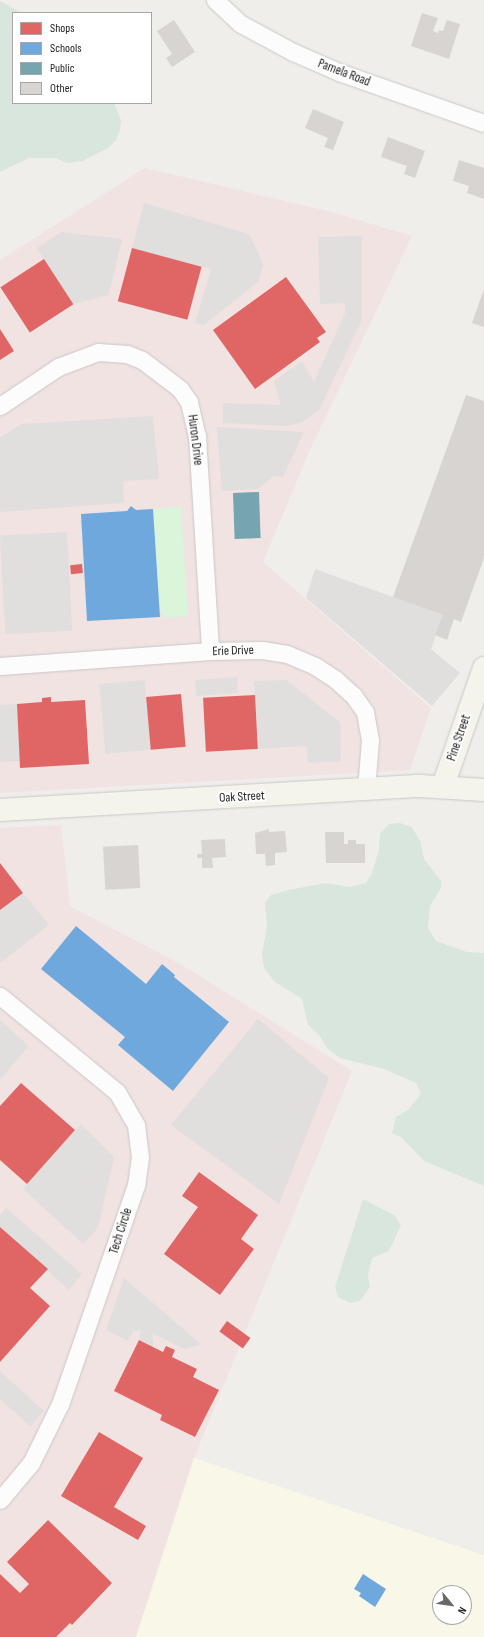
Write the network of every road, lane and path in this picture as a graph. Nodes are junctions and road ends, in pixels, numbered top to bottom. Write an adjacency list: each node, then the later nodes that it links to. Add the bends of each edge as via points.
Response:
1 (215, 0): 2 (street, Pamela Road, via 257,34 293,52 353,77)
2 (484, 124)
3 (0, 406): 4 (street, Huron Drive, via 58,367 98,352 127,354 142,360 180,389 189,402 197,436)
4 (210, 651): 5 (street, Erie Drive); 8 (street, Erie Drive, via 262,650 287,654 315,666 345,687 362,707 369,721 370,751)
5 (0, 666)
6 (484, 668): 7 (main road, Pine Street)
7 (442, 786): 8 (main road, Oak Street); 9 (main road, Oak Street)
8 (366, 790): 10 (main road, Oak Street)
9 (484, 790)
10 (0, 810)
11 (0, 996): 12 (street, Tech Circle, via 117,1092 136,1125 140,1157 136,1185 60,1404 31,1463)
12 (0, 1500)

